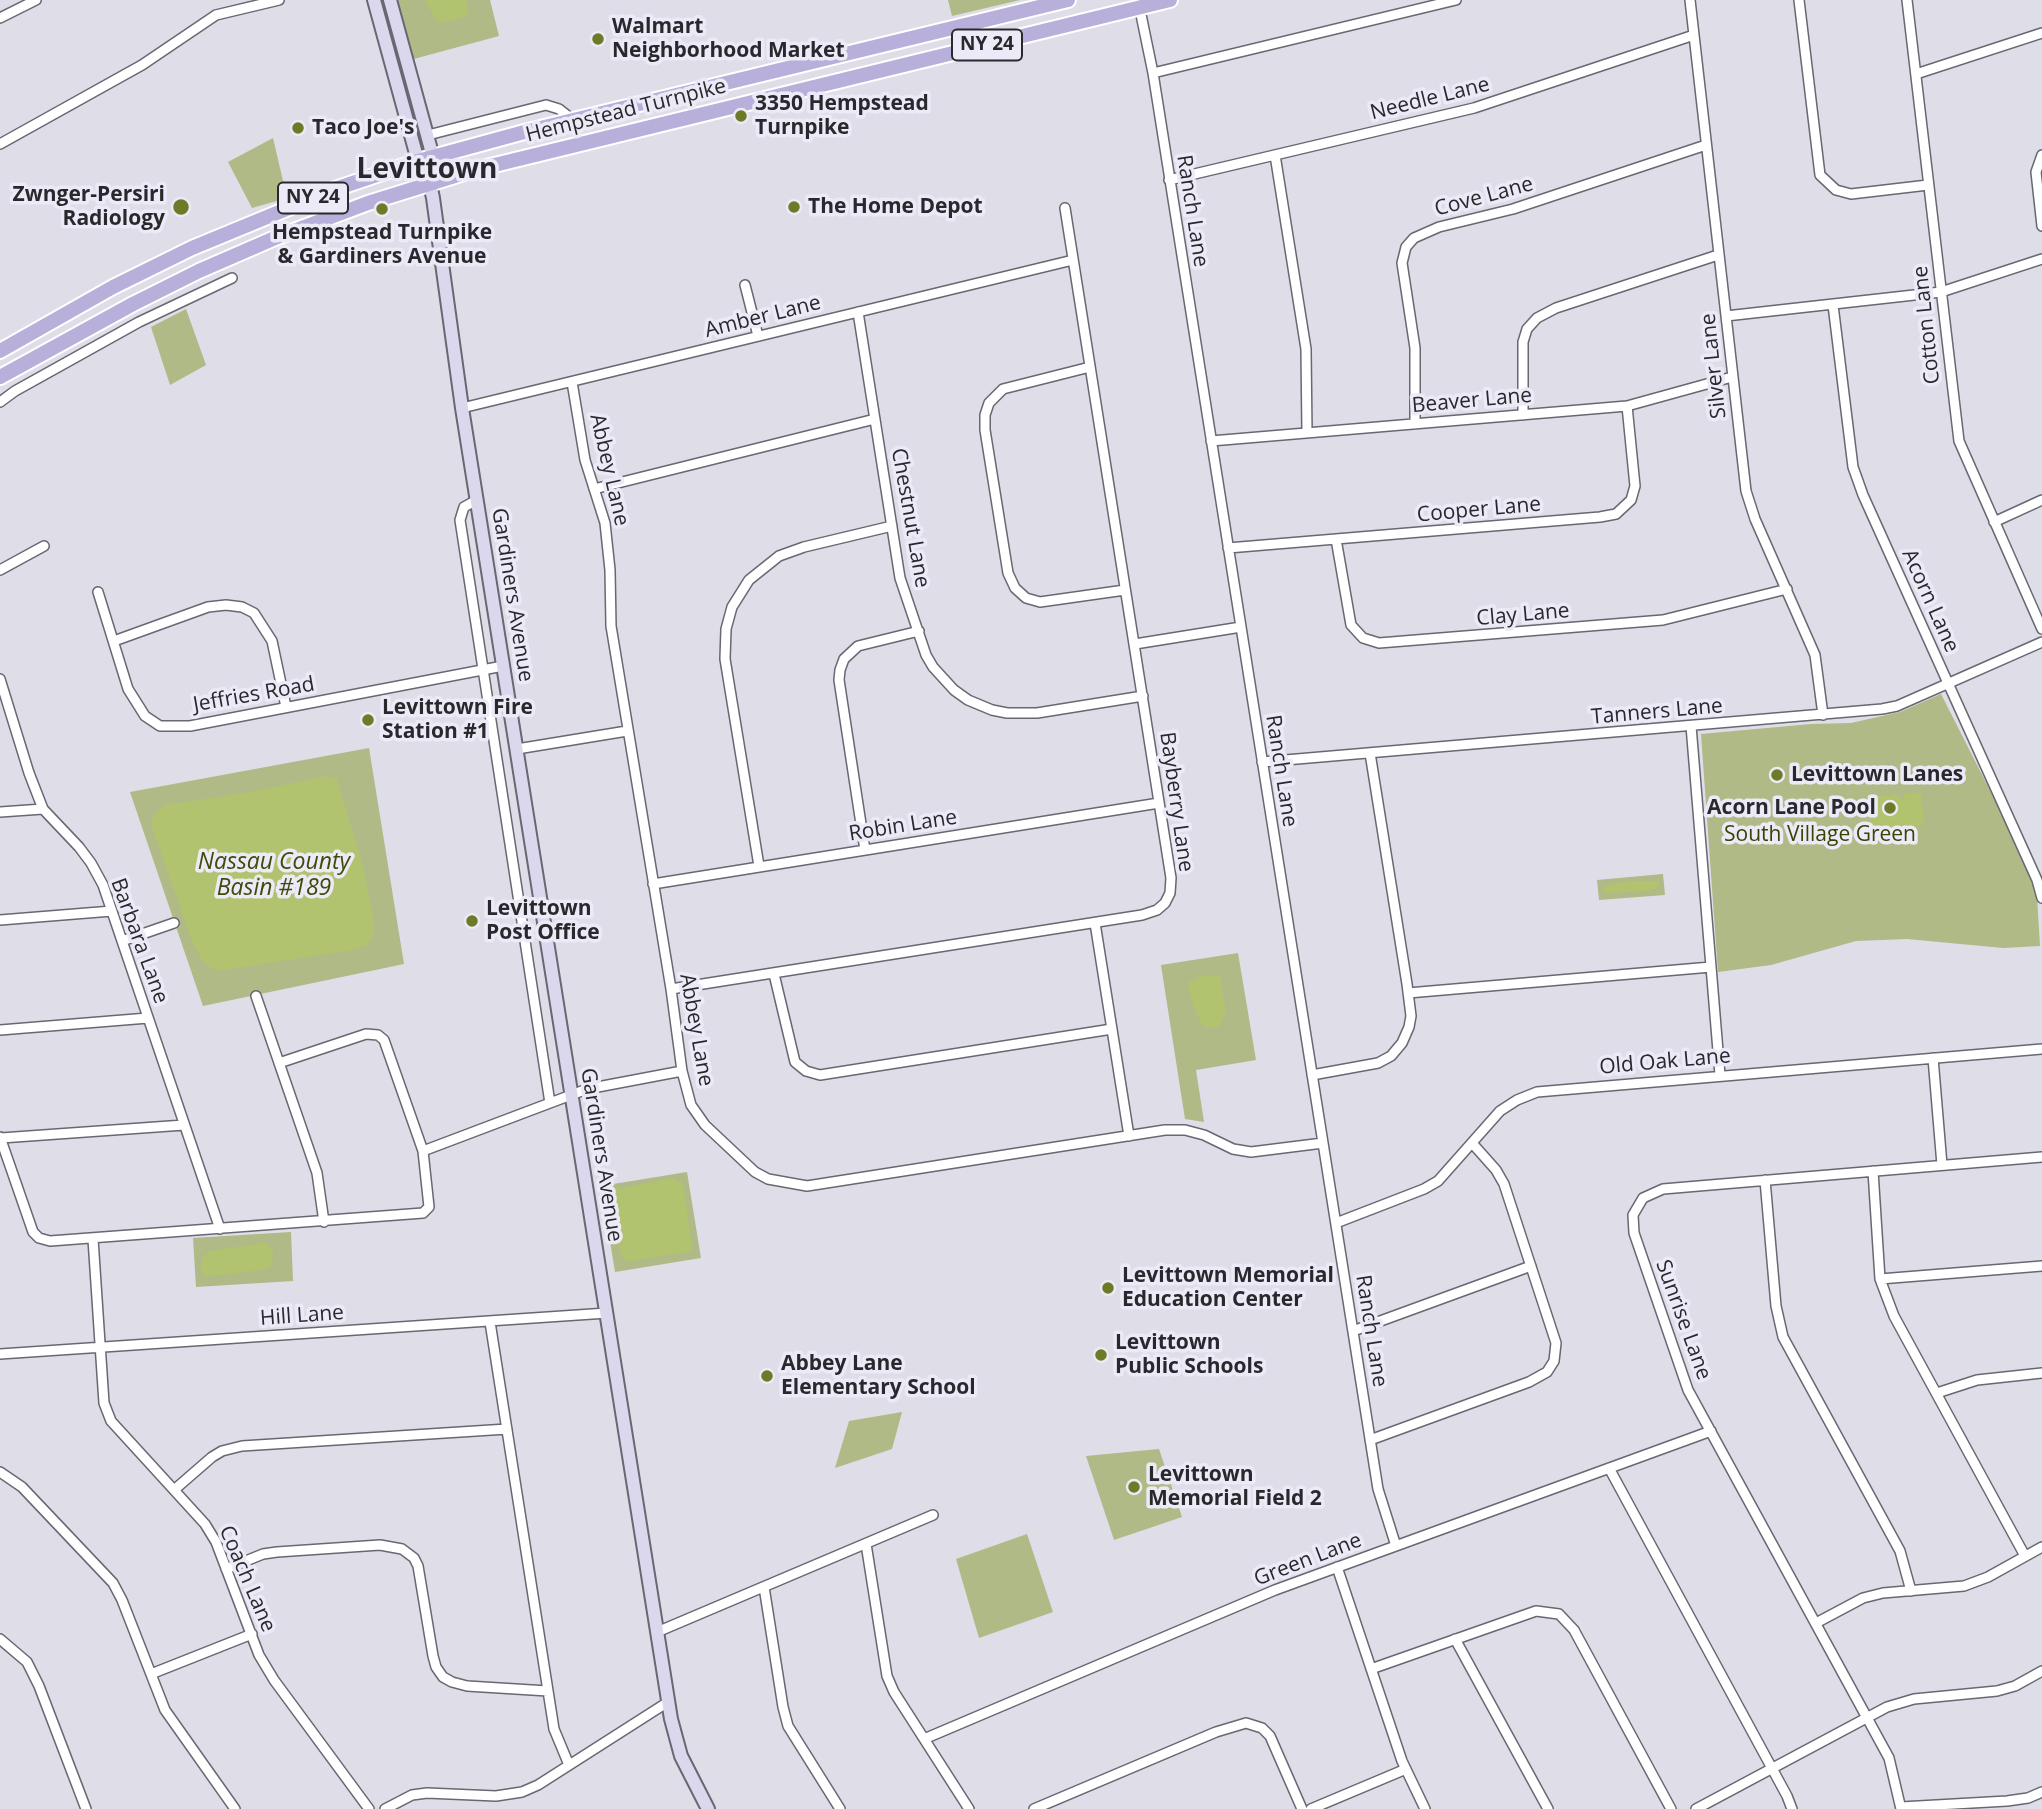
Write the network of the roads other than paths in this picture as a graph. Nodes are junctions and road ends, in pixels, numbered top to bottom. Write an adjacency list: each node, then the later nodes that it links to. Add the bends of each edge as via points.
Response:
1 (36, 0): 12 (street)
2 (279, 0): 19 (street, via 216,15 142,65)
3 (374, 0): 24 (main road)
4 (390, 0): 18 (main road)
5 (1068, 0): 17 (main road, Hempstead Turnpike / NY 24)
6 (1170, 0): 11 (main road, Hempstead Turnpike / NY 24)
7 (1456, 0): 15 (street)
8 (1690, 0): 14 (street, Silver Lane)
9 (1799, 0): 27 (street, via 1820,175 1836,190 1851,194)
10 (1907, 0): 16 (street, Cotton Lane)
11 (1139, 4): 15 (street, Ranch Lane); 26 (main road, Hempstead Turnpike / NY 24)
12 (0, 18)
13 (2042, 33): 16 (street)
14 (1693, 35): 20 (street, Silver Lane); 21 (street, Needle Lane, via 1475,108)
15 (1153, 73): 25 (street, Ranch Lane)
16 (1916, 74): 27 (street, Cotton Lane)
17 (573, 120): 18 (street, via 546,105); 23 (main road, Hempstead Turnpike / NY 24)
18 (428, 135): 23 (main road)
19 (0, 144)
20 (1706, 145): 30 (street, Silver Lane); 52 (street, Cove Lane, via 1414,238 1402,263 1415,348)
21 (1275, 155): 25 (street, Needle Lane); 53 (street, via 1306,349)
22 (2042, 155): 29 (street, via 2036,172)
23 (433, 157): 24 (main road, Hempstead Turnpike / NY 24); 26 (main road)
24 (418, 161): 26 (main road); 40 (main road, Hempstead Turnpike / NY 24, via 335,189 192,248)
25 (1169, 180): 54 (street, Ranch Lane)
26 (430, 184): 42 (main road, Hempstead Turnpike / NY 24, via 275,238 199,271); 49 (main road, Gardiners Avenue)
27 (1928, 185): 35 (street, Cotton Lane)
28 (1065, 208): 32 (street, Bayberry Lane)
29 (2042, 226)
30 (1718, 255): 38 (street, Silver Lane); 50 (street, via 1537,318 1527,328 1523,342)
31 (2042, 259): 35 (street)
32 (1073, 260): 37 (street, Amber Lane); 41 (street, Bayberry Lane)
33 (232, 278): 45 (street, via 139,322)
34 (745, 285): 39 (street)
35 (1941, 292): 36 (street); 58 (street, Cotton Lane, via 1959,441)
36 (1832, 305): 38 (street); 76 (street, Acorn Lane, via 1853,467)
37 (858, 312): 39 (street, Amber Lane); 51 (street, Chestnut Lane)
38 (1726, 316): 43 (street, Silver Lane)
39 (758, 336): 44 (street, Amber Lane)
40 (0, 351)
41 (1090, 367): 65 (street, Bayberry Lane); 65 (street, via 1003,389 989,403 985,429 1015,588 1040,602)
42 (0, 377)
43 (1732, 377): 48 (street, Beaver Lane); 64 (street, Silver Lane, via 1746,491)
44 (572, 382): 49 (street, Amber Lane); 55 (street, Abbey Lane)
45 (15, 391): 46 (street); 47 (street)
46 (0, 396)
47 (0, 402)
48 (1627, 406): 50 (street, Beaver Lane); 60 (street, Cooper Lane, via 1635,486 1631,500 1616,513)
49 (462, 408): 56 (main road, Gardiners Avenue)
50 (1523, 415): 52 (street, Beaver Lane)
51 (875, 419): 55 (street); 59 (street, Chestnut Lane)
52 (1415, 424): 53 (street, Beaver Lane)
53 (1307, 433): 54 (street, Beaver Lane)
54 (1211, 441): 62 (street, Ranch Lane)
55 (594, 489): 81 (street, Abbey Lane, via 605,523 611,626)
56 (477, 500): 73 (main road, Gardiners Avenue); 74 (street, Gardiners Avenue, via 464,507 460,520)
57 (2042, 500): 58 (street)
58 (1994, 522): 68 (street, Cotton Lane)
59 (892, 526): 69 (street, Chestnut Lane, via 900,578); 89 (street, via 779,556 749,580 732,607 726,659)
60 (1336, 539): 62 (street, Cooper Lane); 64 (street, Clay Lane, via 1351,625 1363,638 1379,643 1663,620)
61 (44, 546): 63 (street)
62 (1228, 548): 67 (street, Ranch Lane)
63 (0, 570)
64 (1787, 589): 79 (street, Silver Lane, via 1815,655)
65 (1125, 590): 72 (street, Bayberry Lane)
66 (98, 592): 70 (street, Jeffries Road)
67 (1241, 627): 72 (street); 84 (street, Ranch Lane)
68 (2042, 629)
69 (919, 631): 77 (street, Chestnut Lane, via 926,655 944,680 968,700 992,710 1037,713); 88 (street, via 858,646 840,670)
70 (114, 641): 78 (street, Jeffries Road, via 128,689 145,716 160,726 190,726); 78 (street, via 208,607 242,607 254,613 272,641)
71 (2042, 642): 76 (street, Tanners Lane)
72 (1135, 644): 77 (street, Bayberry Lane)
73 (503, 666): 74 (street, Jeffries Road); 82 (main road, Gardiners Avenue)
74 (482, 670): 78 (street, Jeffries Road); 112 (street, Gardiners Avenue)
75 (0, 679): 86 (street, Barbara Lane)
76 (1948, 684): 79 (street, Tanners Lane, via 1890,708); 91 (street, Acorn Lane)
77 (1143, 696): 85 (street, Bayberry Lane)
78 (286, 707)
79 (1823, 715): 80 (street, Tanners Lane)
80 (1691, 726): 83 (street, Tanners Lane); 97 (street)
81 (627, 731): 82 (street); 90 (street, Abbey Lane)
82 (517, 749): 111 (main road, Gardiners Avenue)
83 (1370, 753): 84 (street, Tanners Lane); 100 (street)
84 (1262, 762): 109 (street, Ranch Lane)
85 (1159, 803): 88 (street, Robin Lane); 95 (street, Bayberry Lane, via 1171,878 1165,903 1142,915)
86 (43, 809): 87 (street); 92 (street, Barbara Lane, via 91,863)
87 (0, 811)
88 (865, 850): 89 (street, Robin Lane)
89 (759, 866): 90 (street, Robin Lane)
90 (653, 884): 99 (street, Abbey Lane)
91 (2042, 898)
92 (112, 911): 93 (street); 96 (street, Barbara Lane)
93 (0, 920)
94 (174, 923): 96 (street)
95 (1095, 923): 98 (street, Bayberry Lane); 103 (street)
96 (122, 940): 102 (street, Barbara Lane)
97 (1711, 967): 100 (street); 110 (street)
98 (774, 974): 99 (street, Bayberry Lane); 103 (street, via 795,1062 820,1075)
99 (671, 989): 108 (street, Abbey Lane)
100 (1408, 993): 109 (street, via 1409,1027 1391,1056 1370,1066)
101 (256, 996): 107 (street)
102 (148, 1018): 104 (street); 113 (street, Barbara Lane)
103 (1112, 1029): 114 (street)
104 (0, 1030)
105 (2042, 1049): 106 (street, Old Oak Lane)
106 (1933, 1058): 110 (street, Old Oak Lane); 120 (street)
107 (279, 1063): 118 (street, via 353,1038 379,1035 389,1051); 123 (street, via 317,1173)
108 (682, 1071): 111 (street); 114 (street, Abbey Lane, via 691,1105 705,1125 755,1172 784,1183 830,1183)
109 (1312, 1075): 116 (street, Ranch Lane)
110 (1720, 1075): 117 (street, Old Oak Lane, via 1537,1092 1500,1111)
111 (572, 1095): 112 (street); 130 (main road, Gardiners Avenue)
112 (550, 1104): 118 (street)
113 (184, 1125): 115 (street); 125 (street, Barbara Lane)
114 (1129, 1136): 116 (street, Abbey Lane, via 1185,1129 1251,1152)
115 (0, 1137): 126 (street, via 33,1232 50,1241)
116 (1323, 1143): 124 (street, Ranch Lane)
117 (1472, 1143): 124 (street, Old Oak Lane, via 1447,1173 1424,1189); 127 (street, via 1504,1184)
118 (423, 1150): 123 (street, via 429,1207 423,1213)
119 (2042, 1157): 120 (street, Sunrise Lane)
120 (1942, 1166): 121 (street, Sunrise Lane)
121 (1873, 1171): 122 (street, Sunrise Lane); 129 (street)
122 (1765, 1180): 138 (street, Sunrise Lane, via 1663,1188 1643,1198 1633,1215 1634,1233 1678,1365); 151 (street, via 1783,1337 1900,1551)
123 (324, 1222): 125 (street)
124 (1336, 1223): 132 (street, Ranch Lane)
125 (220, 1229): 126 (street)
126 (93, 1239): 133 (street, Coach Lane)
127 (1531, 1266): 132 (street); 139 (street, via 1556,1343 1547,1372)
128 (2042, 1266): 129 (street)
129 (1880, 1279): 136 (street)
130 (607, 1314): 131 (street, Hill Lane); 153 (main road, Gardiners Avenue)
131 (490, 1322): 133 (street, Hill Lane); 137 (street)
132 (1353, 1331): 139 (street, Ranch Lane)
133 (100, 1347): 134 (street, Hill Lane); 142 (street, Coach Lane, via 104,1403 111,1420)
134 (0, 1354)
135 (2042, 1373): 136 (street, via 1977,1380)
136 (1937, 1393): 147 (street)
137 (506, 1429): 142 (street, via 242,1446 212,1457); 160 (street)
138 (1711, 1431): 140 (street, Green Lane); 152 (street, Sunrise Lane)
139 (1370, 1440): 145 (street, Ranch Lane, via 1378,1489)
140 (1609, 1468): 145 (street, Green Lane); 166 (street)
141 (0, 1472): 159 (street, via 22,1487 113,1583)
142 (174, 1490): 149 (street, Coach Lane, via 205,1524)
143 (933, 1515): 144 (street)
144 (866, 1544): 150 (street); 163 (street, via 887,1676)
145 (1396, 1546): 148 (street, Green Lane)
146 (2042, 1547): 147 (street)
147 (2025, 1556): 151 (street, via 1964,1586)
148 (1337, 1567): 157 (street); 163 (street, Green Lane)
149 (226, 1569): 154 (street, Coach Lane); 160 (street, via 277,1552 380,1545 402,1549 418,1566 433,1656 443,1677 467,1686)
150 (764, 1587): 153 (street); 174 (street, via 788,1726)
151 (1911, 1591): 152 (street, via 1863,1598)
152 (1816, 1623): 162 (street, Sunrise Lane)
153 (657, 1632): 161 (main road, Gardiners Avenue)
154 (252, 1634): 159 (street); 172 (street, Coach Lane, via 274,1680)
155 (0, 1639): 170 (street, via 27,1662)
156 (1455, 1639): 157 (street); 180 (street); 181 (street, via 1536,1611 1564,1618)
157 (1371, 1669): 165 (street)
158 (2042, 1671): 162 (street, via 1997,1691 1914,1699)
159 (151, 1674): 171 (street, via 174,1725)
160 (548, 1691): 164 (street, via 554,1729)
161 (668, 1702): 164 (street); 168 (main road, Gardiners Avenue, via 681,1756)
162 (1867, 1718): 166 (street); 169 (street, Sunrise Lane, via 1889,1758)
163 (924, 1739): 175 (street)
164 (569, 1765): 173 (street, via 538,1786 512,1795 428,1793)
165 (1406, 1769): 178 (street); 179 (street)
166 (1772, 1770): 182 (street); 183 (street)
167 (2042, 1793): 169 (street, via 2007,1801)
168 (704, 1807)
169 (1901, 1808)
170 (86, 1809)
171 (235, 1809)
172 (369, 1809)
173 (385, 1809)
174 (840, 1809)
175 (969, 1809)
176 (1034, 1809): 177 (street, via 1246,1723 1270,1736)
177 (1303, 1809)
178 (1311, 1809)
179 (1425, 1809)
180 (1548, 1809)
181 (1671, 1809)
182 (1696, 1809)
183 (1792, 1809)

